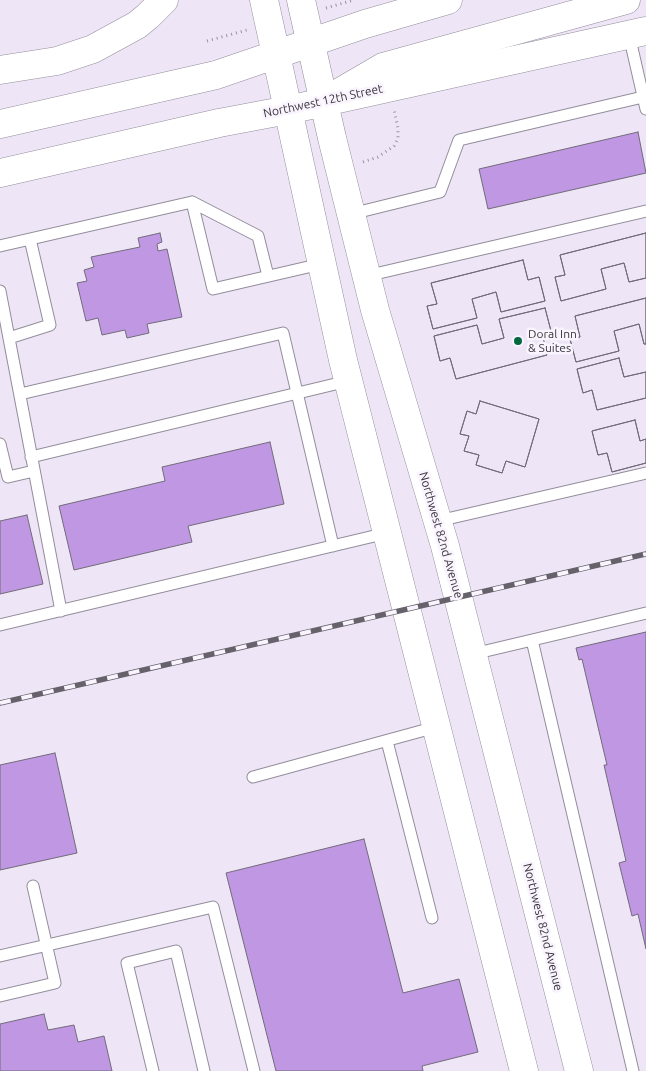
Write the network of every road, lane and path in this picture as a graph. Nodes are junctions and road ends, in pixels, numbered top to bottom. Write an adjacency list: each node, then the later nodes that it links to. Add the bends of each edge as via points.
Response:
1 (164, 0): 13 (main road, via 137,25 93,49 57,60)
2 (264, 0): 12 (main road)
3 (301, 0): 11 (main road, Northwest 82nd Avenue)
4 (354, 0): 7 (path)
5 (448, 0): 11 (main road)
6 (626, 0): 15 (main road, via 383,67)
7 (333, 6)
8 (246, 30): 10 (path)
9 (637, 33): 14 (lane); 15 (main road, Northwest 12th Street)
10 (207, 41)
11 (311, 42): 12 (main road); 15 (main road, Northwest 82nd Avenue)
12 (276, 53): 18 (main road); 19 (main road, via 216,75)
13 (0, 70)
14 (643, 97): 17 (lane); 24 (lane, via 459,140 440,192)
15 (323, 102): 18 (main road, Northwest 12th Street); 24 (main road, Northwest 82nd Avenue)
16 (393, 108): 20 (path, via 398,128 394,146)
17 (646, 109)
18 (288, 110): 21 (main road, Northwest 12th Street); 27 (main road)
19 (0, 124)
20 (363, 162)
21 (0, 173)
22 (192, 202): 25 (lane); 28 (lane, via 258,236); 28 (lane, via 213,289)
23 (646, 211): 29 (lane)
24 (351, 214): 29 (main road, Northwest 82nd Avenue)
25 (30, 239): 26 (lane); 31 (lane, via 50,325)
26 (0, 246)
27 (321, 264): 28 (lane); 32 (main road)
28 (268, 276)
29 (366, 276): 40 (main road, Northwest 82nd Avenue)
30 (0, 291): 31 (lane)
31 (9, 338): 34 (lane)
32 (348, 381): 33 (lane); 41 (main road)
33 (298, 393): 34 (lane, via 283,333); 36 (lane); 42 (lane)
34 (20, 394): 36 (lane)
35 (0, 444): 39 (lane)
36 (32, 458): 37 (lane)
37 (34, 471): 39 (lane); 43 (lane)
38 (646, 473): 40 (lane)
39 (4, 478)
40 (438, 521): 47 (main road, Northwest 82nd Avenue)
41 (387, 533): 42 (lane); 48 (main road)
42 (333, 546): 43 (lane)
43 (61, 611): 45 (lane)
44 (646, 613): 46 (lane)
45 (0, 625)
46 (532, 640): 47 (lane); 61 (lane)
47 (473, 654): 60 (main road, Northwest 82nd Avenue)
48 (436, 727): 49 (lane); 59 (main road)
49 (387, 741): 50 (lane); 52 (lane)
50 (253, 776)
51 (33, 886): 53 (lane)
52 (432, 918)
53 (47, 945): 54 (lane); 55 (lane, via 55,983); 58 (lane, via 213,907)
54 (0, 956)
55 (0, 996)
56 (153, 1071): 57 (lane, via 127,964 176,951)
57 (204, 1071)
58 (254, 1071)
59 (524, 1071)
60 (579, 1071)
61 (633, 1071)

